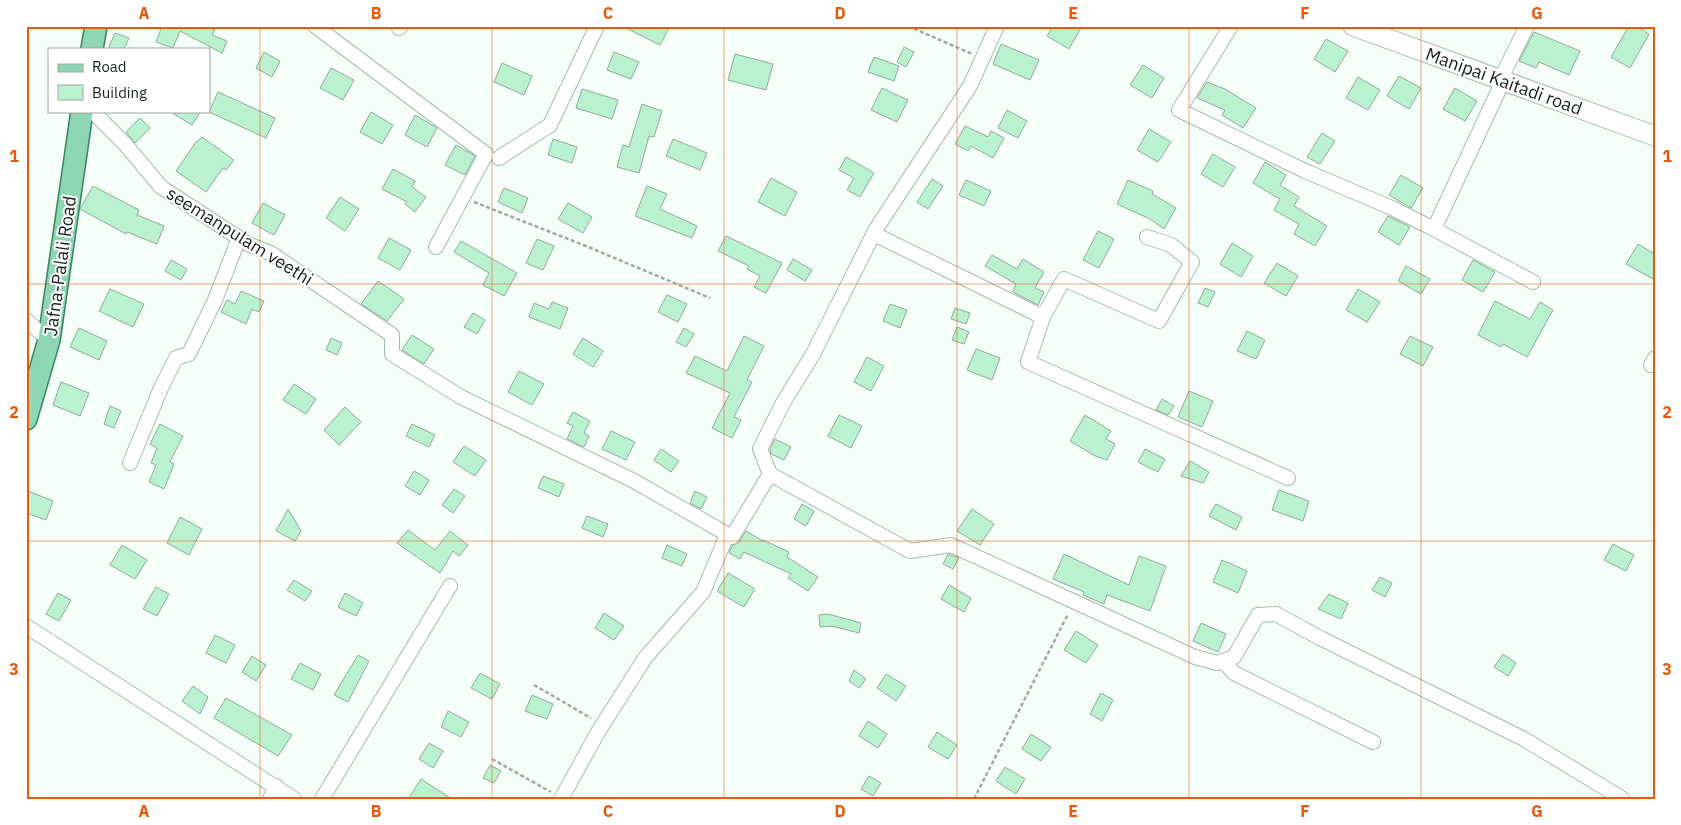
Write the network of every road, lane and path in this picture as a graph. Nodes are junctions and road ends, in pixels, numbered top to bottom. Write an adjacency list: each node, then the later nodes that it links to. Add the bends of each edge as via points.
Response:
1 (96, 26): 9 (main road)
2 (316, 26): 16 (street, via 486,154)
3 (597, 26): 15 (street, via 550,125)
4 (908, 26): 10 (path)
5 (997, 26): 10 (street)
6 (1230, 26): 17 (street, via 1180,110 1305,172 1392,208)
7 (1353, 26): 11 (main road, Manipai Kaitadi road)
8 (1527, 26): 11 (street)
9 (92, 48)
10 (982, 58): 18 (street, via 970,86)
11 (1502, 80): 14 (main road, Manipai Kaitadi road); 17 (street)
12 (82, 112): 26 (main road, Jafna-Palali Road)
13 (93, 112): 20 (street, seemanpulam veethi, via 126,144 161,187)
14 (1655, 136)
15 (499, 158)
16 (463, 197): 21 (street); 23 (path)
17 (1434, 230): 22 (street)
18 (874, 234): 24 (street); 29 (street, via 760,449)
19 (1147, 237): 24 (street, via 1171,246 1192,262 1159,322 1064,279)
20 (239, 238): 28 (street, via 215,300 189,354 176,358); 31 (street, seemanpulam veethi, via 272,254 392,335 392,354 461,397 634,481)
21 (436, 248)
22 (1533, 282)
23 (710, 298)
24 (1043, 317): 30 (street, via 1028,362)
25 (26, 320): 26 (street)
26 (49, 340): 27 (main road, Jafna-Palali Road)
27 (26, 419)
28 (130, 463)
29 (770, 474): 31 (street, via 732,537); 33 (street, via 910,551 951,545)
30 (1288, 478)
31 (727, 535): 37 (street, via 703,592 645,658)
32 (450, 586): 43 (street)
33 (1075, 602): 35 (street, via 1195,657 1217,663); 44 (path)
34 (26, 626): 40 (street)
35 (1223, 661): 38 (street, via 1234,673); 45 (street, via 1234,657 1258,615 1276,614 1524,739)
36 (534, 685): 37 (path)
37 (603, 725): 41 (street)
38 (1374, 742)
39 (492, 759): 41 (path)
40 (273, 792): 42 (street)
41 (561, 798)
42 (294, 799)
43 (322, 799)
44 (974, 799)
45 (1623, 799)

